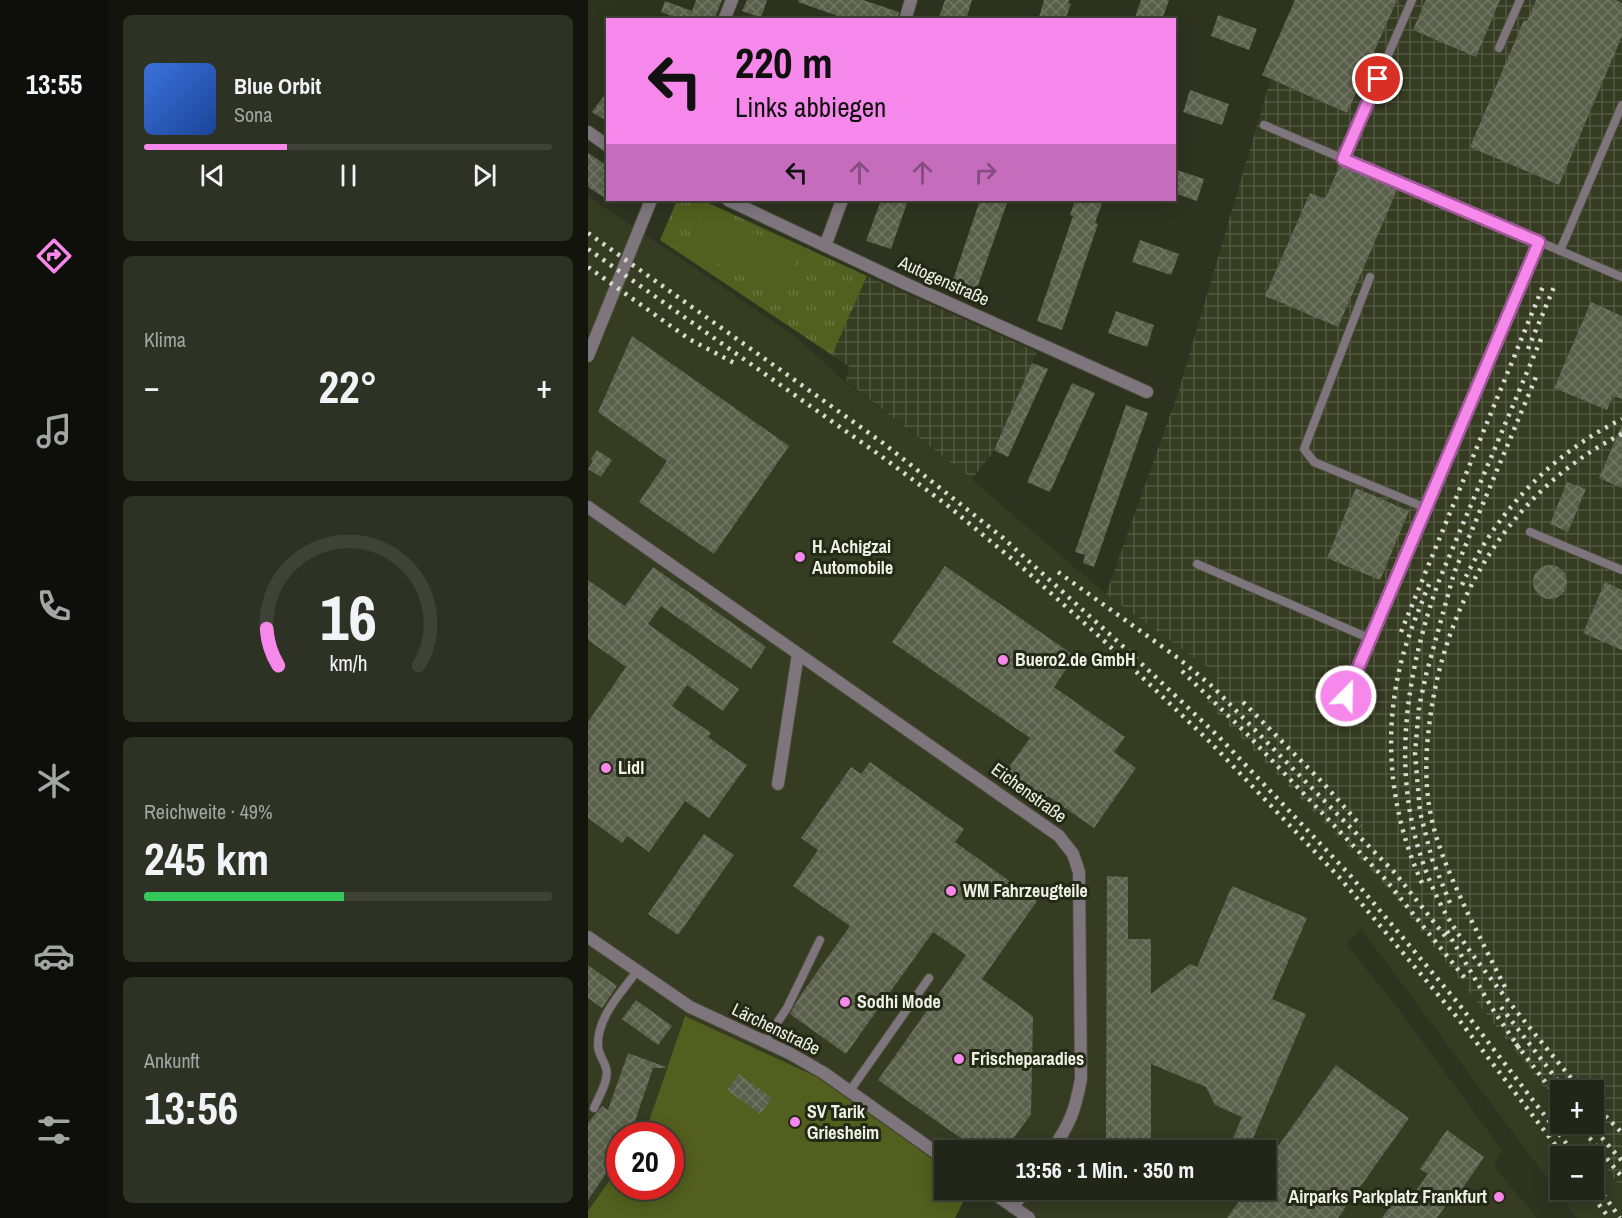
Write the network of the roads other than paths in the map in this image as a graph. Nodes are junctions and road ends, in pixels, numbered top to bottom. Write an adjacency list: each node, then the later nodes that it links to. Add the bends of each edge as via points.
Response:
1 (732, 0): 5 (street)
2 (911, 0): 6 (street)
3 (1412, 0): 12 (lane)
4 (1520, 0): 7 (lane)
5 (725, 18)
6 (906, 18)
7 (1499, 48)
8 (1622, 105): 18 (lane)
9 (1264, 125): 12 (lane)
10 (588, 132): 11 (street)
11 (606, 145)
12 (1343, 159): 16 (lane)
13 (651, 201): 21 (street)
14 (730, 201): 17 (street, Autogenstraße)
15 (842, 201): 17 (street)
16 (1539, 242): 18 (lane); 24 (lane)
17 (825, 246): 22 (street, Autogenstraße)
18 (1560, 251): 20 (lane)
19 (1370, 278): 24 (lane, via 1304,449 1314,462)
20 (1622, 278)
21 (588, 356)
22 (1147, 392)
23 (588, 507): 29 (street, Eichenstraße)
24 (1426, 508): 28 (lane)
25 (1530, 532): 27 (lane)
26 (1197, 564): 28 (lane)
27 (1622, 570)
28 (1371, 639): 30 (lane)
29 (798, 654): 31 (street); 39 (street, Eichenstraße, via 1059,836 1073,854 1079,872 1081,1079 1076,1108)
30 (1346, 696)
31 (778, 784)
32 (588, 937): 34 (street, Lärchenstraße)
33 (820, 940): 36 (lane, via 787,1008)
34 (637, 971): 36 (street, Lärchenstraße, via 698,1011); 38 (lane, via 604,1016 598,1050 607,1075)
35 (929, 978): 37 (lane)
36 (765, 1041): 37 (street, Lärchenstraße, via 824,1073)
37 (849, 1092): 40 (street, Lärchenstraße)
38 (594, 1108)
39 (1059, 1140)
40 (934, 1151)
41 (1003, 1200): 43 (street)
42 (1018, 1200): 43 (street)
43 (1013, 1207): 44 (street)
44 (1029, 1218)

